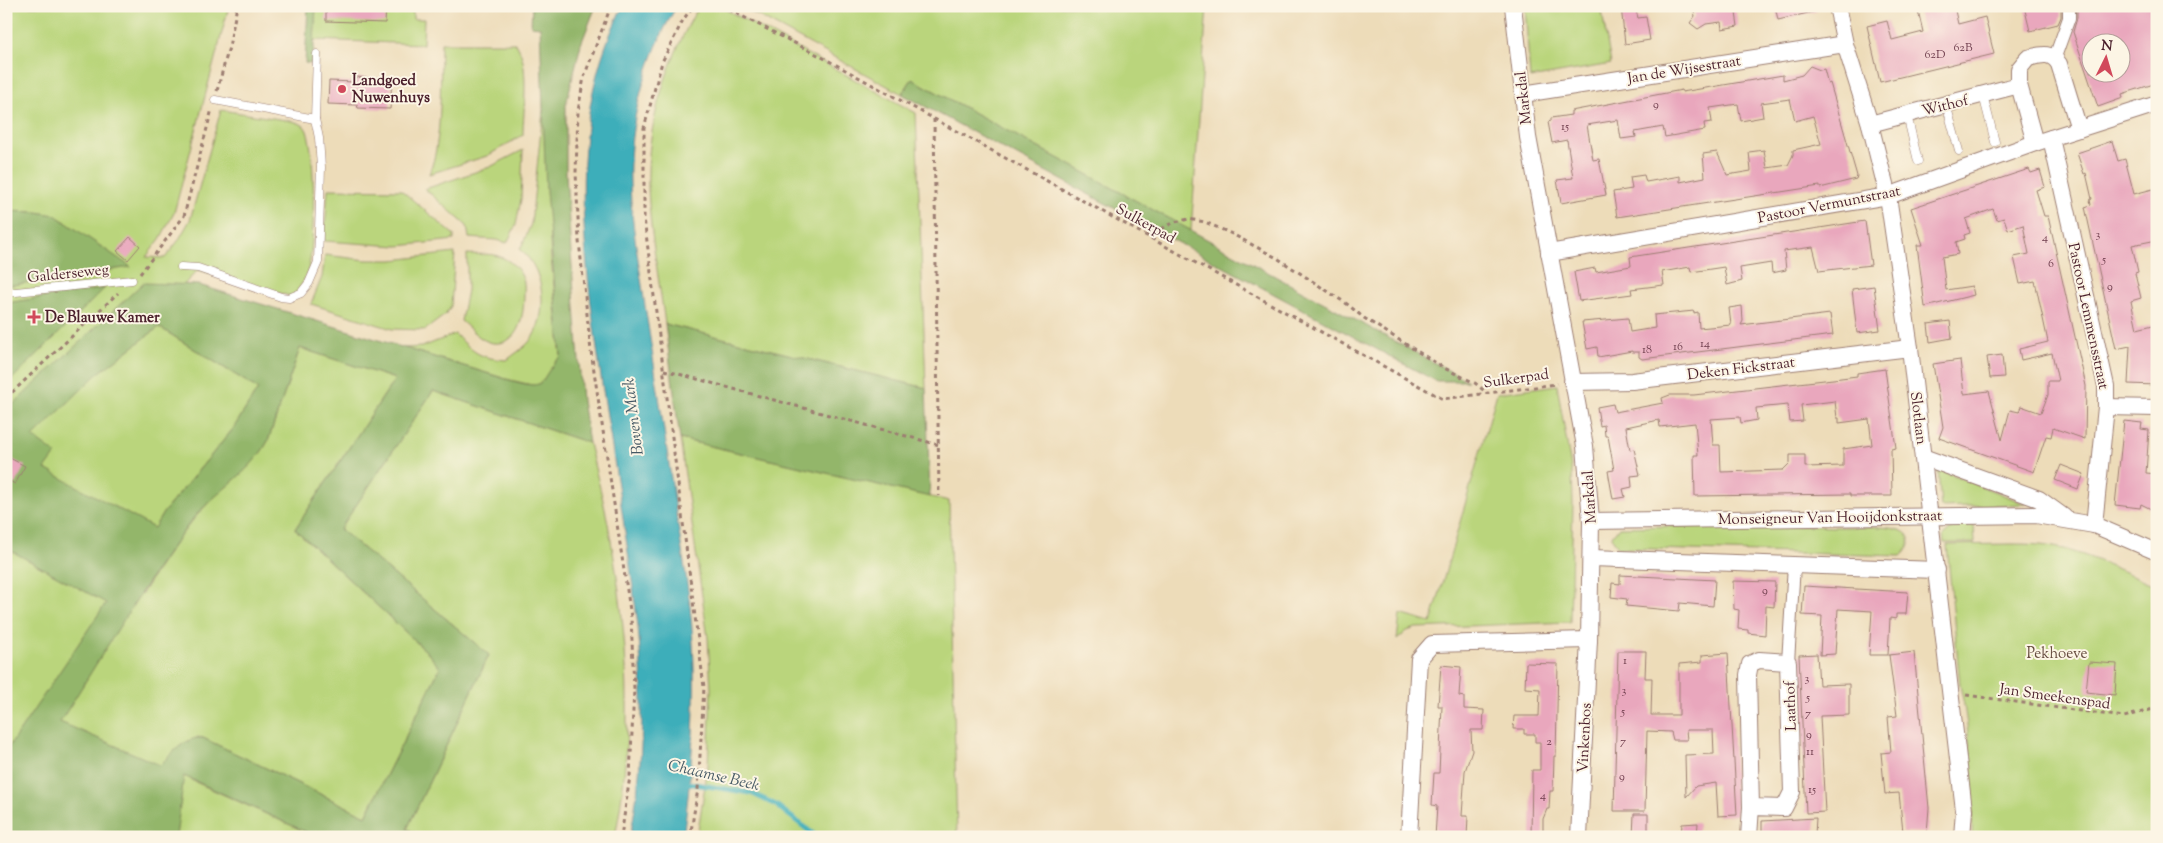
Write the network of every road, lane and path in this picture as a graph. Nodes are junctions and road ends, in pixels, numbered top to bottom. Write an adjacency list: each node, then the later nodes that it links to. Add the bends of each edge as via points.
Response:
1 (237, 6): 14 (path)
2 (611, 6): 56 (path, via 584,77 578,111 576,172 579,242 591,351 631,618 634,689 630,776)
3 (693, 6): 34 (path, via 662,62 644,128 644,218)
4 (722, 6): 19 (path, Sulkerpad)
5 (1513, 6): 12 (street, Markdal)
6 (1837, 6): 8 (street, Slotlaan)
7 (2069, 6): 10 (street, via 2069,18)
8 (1845, 44): 12 (street, Jan de Wijsestraat); 20 (street, Slotlaan)
9 (317, 54): 18 (lane)
10 (2055, 57): 11 (street, via 2045,54 2028,58 2020,69); 21 (street)
11 (2019, 85): 13 (street, Withof); 24 (street)
12 (1523, 94): 29 (street, Markdal)
13 (1982, 95): 15 (street, Withof); 23 (lane)
14 (215, 100): 18 (lane); 31 (path, via 184,216)
15 (1946, 104): 17 (street, Withof); 25 (lane)
16 (2157, 104): 21 (street, Pastoor Vermuntstraat)
17 (1907, 114): 20 (street, Withof); 26 (lane)
18 (315, 119): 30 (lane, via 321,167 318,262 309,284 301,293 289,298 281,297 198,268)
19 (934, 119): 28 (path, Sulkerpad); 40 (path)
20 (1870, 124): 27 (street, Slotlaan)
21 (2079, 128): 22 (street, Pastoor Vermuntstraat)
22 (2051, 138): 24 (street, Pastoor Vermuntstraat); 38 (street, Pastoor Lemmensstraat, via 2106,386)
23 (1995, 142)
24 (2035, 143): 27 (street, Pastoor Vermuntstraat)
25 (1959, 150)
26 (1918, 160)
27 (1888, 196): 29 (street, Pastoor Vermuntstraat); 33 (street, Slotlaan)
28 (1146, 236): 36 (path, Sulkerpad, via 1443,399); 36 (path, via 1189,219 1232,234 1277,258 1364,318)
29 (1549, 252): 35 (street, Markdal)
30 (181, 267)
31 (132, 280): 32 (lane, Galderseweg); 37 (path)
32 (6, 292)
33 (1910, 348): 35 (street, Deken Fickstraat, via 1632,382); 41 (street, Slotlaan)
34 (664, 370): 40 (path); 57 (path, via 704,687 699,781)
35 (1572, 382): 36 (path, Sulkerpad); 45 (street, Markdal, via 1585,446)
36 (1488, 393)
37 (6, 398)
38 (2106, 407): 39 (street); 46 (street, Pastoor Lemmensstraat)
39 (2157, 408)
40 (939, 445): 42 (path)
41 (1924, 457): 43 (street, Slotlaan); 44 (street, Monseigneur Van Hooijdonkstraat, via 2039,499)
42 (939, 496)
43 (1930, 516): 44 (street, Monseigneur Van Hooijdonkstraat, via 2036,515); 45 (street, Monseigneur Van Hooijdonkstraat); 50 (street, Slotlaan)
44 (2068, 520): 46 (street, Monseigneur Van Hooijdonkstraat)
45 (1591, 521): 48 (street, Markdal)
46 (2094, 525): 47 (street, Monseigneur Van Hooijdonkstraat)
47 (2157, 552)
48 (1591, 558): 49 (street); 51 (street, Markdal)
49 (1794, 565): 50 (street); 52 (street)
50 (1937, 570): 53 (street, Slotlaan)
51 (1589, 640): 58 (street, via 1432,644 1419,659); 59 (street, Vinkenbos)
52 (1788, 662): 55 (street, Laathof, via 1792,792 1784,808); 55 (street, Laathof, via 1759,660 1750,664)
53 (1950, 693): 54 (path, Jan Smeekenspad, via 2124,717); 61 (street, Slotlaan, via 1964,810)
54 (2157, 708)
55 (1751, 807): 60 (street, Laathof)
56 (621, 837)
57 (690, 837)
58 (1408, 837)
59 (1580, 837)
60 (1749, 837)
61 (1962, 837)

